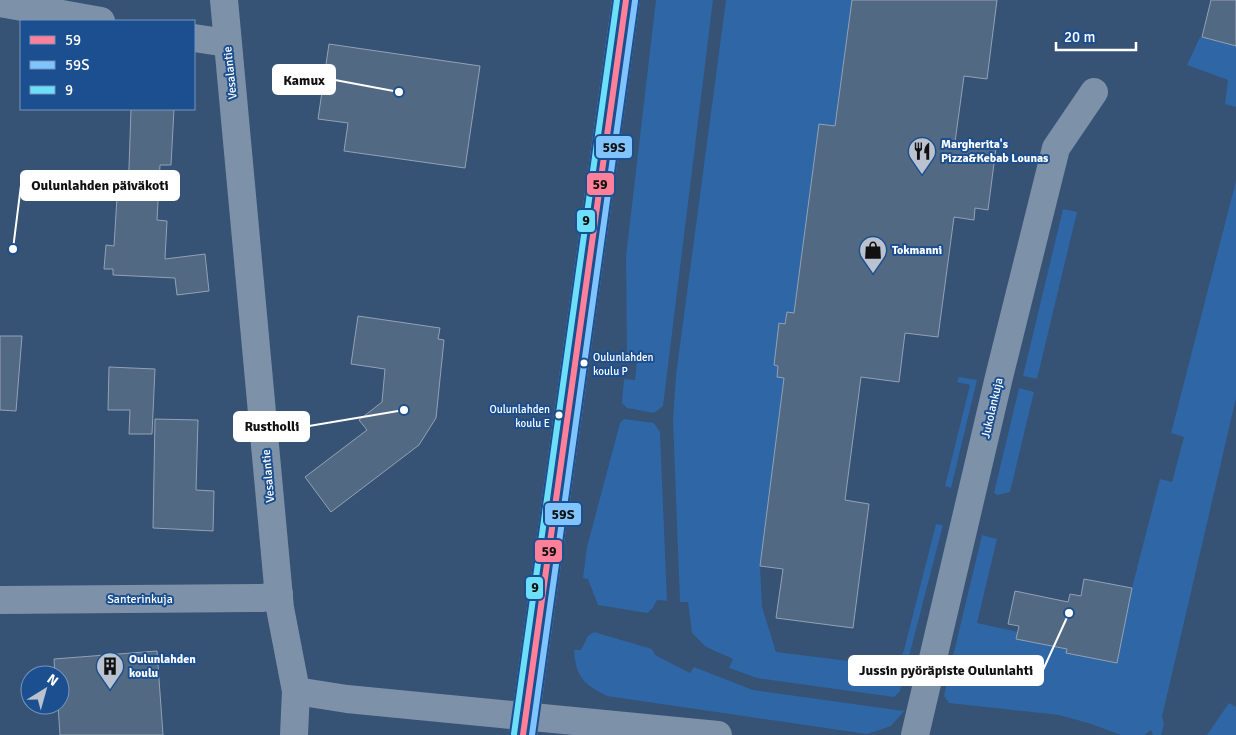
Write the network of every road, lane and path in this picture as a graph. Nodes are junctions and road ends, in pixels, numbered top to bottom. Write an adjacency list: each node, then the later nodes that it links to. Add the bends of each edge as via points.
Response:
1 (224, 0): 6 (street, Vesalantie)
2 (626, 0): 11 (main road)
3 (0, 3): 4 (street)
4 (95, 20)
5 (195, 38): 6 (street)
6 (227, 43): 8 (street, Vesalantie)
7 (1094, 92): 14 (street, Jukolankuja, via 1056,148)
8 (279, 594): 9 (street, Santerinkuja, via 262,598); 10 (street, Vesalantie)
9 (0, 600)
10 (296, 691): 11 (street); 12 (street, Vesalantie)
11 (524, 726): 13 (street)
12 (294, 735)
13 (718, 735)
14 (915, 735)

